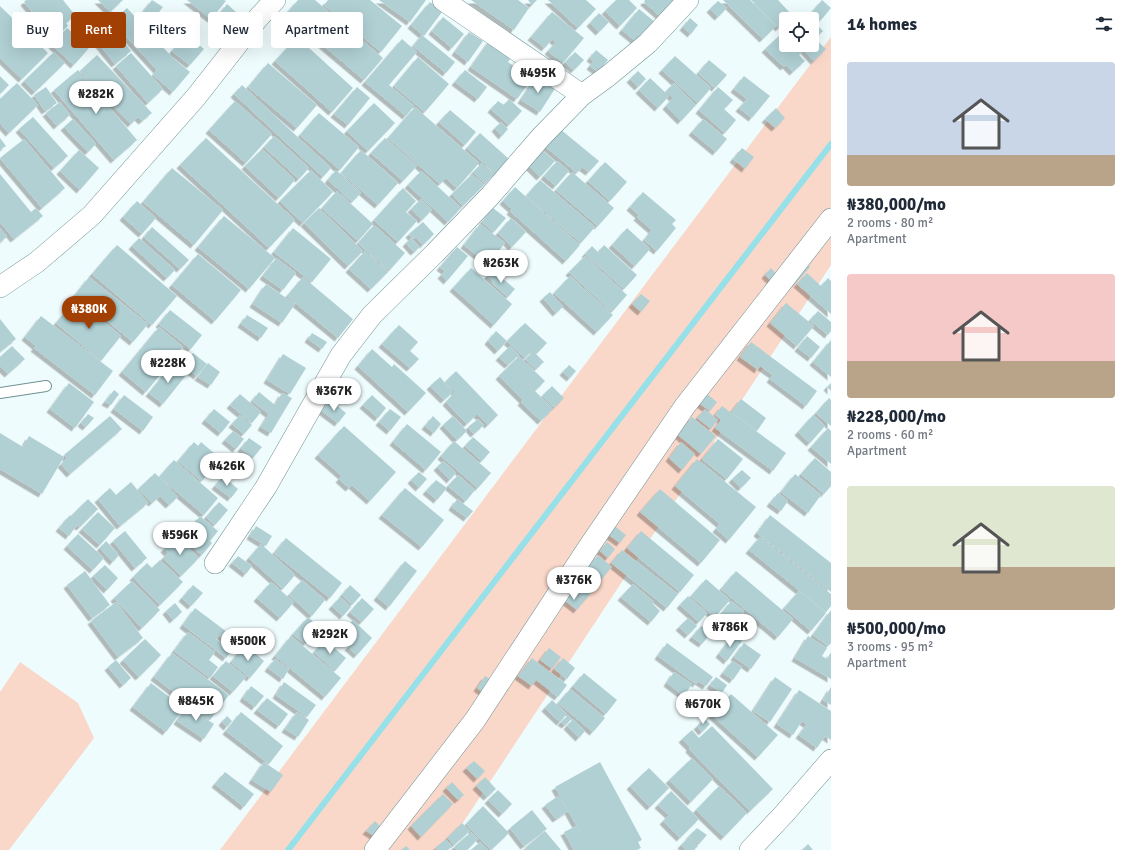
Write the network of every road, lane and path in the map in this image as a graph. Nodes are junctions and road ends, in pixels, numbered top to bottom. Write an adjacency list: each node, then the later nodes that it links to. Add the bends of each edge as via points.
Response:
1 (275, 0): 6 (street, via 196,97 92,215 37,262)
2 (443, 0): 4 (street)
3 (688, 0): 4 (street, via 648,44)
4 (582, 95): 9 (street, via 490,196 372,315 341,355 266,487)
5 (831, 219): 11 (street, via 685,406 475,720)
6 (0, 287)
7 (46, 386): 8 (lane)
8 (0, 394)
9 (215, 563)
10 (831, 760): 12 (street)
11 (375, 850)
12 (750, 850)

